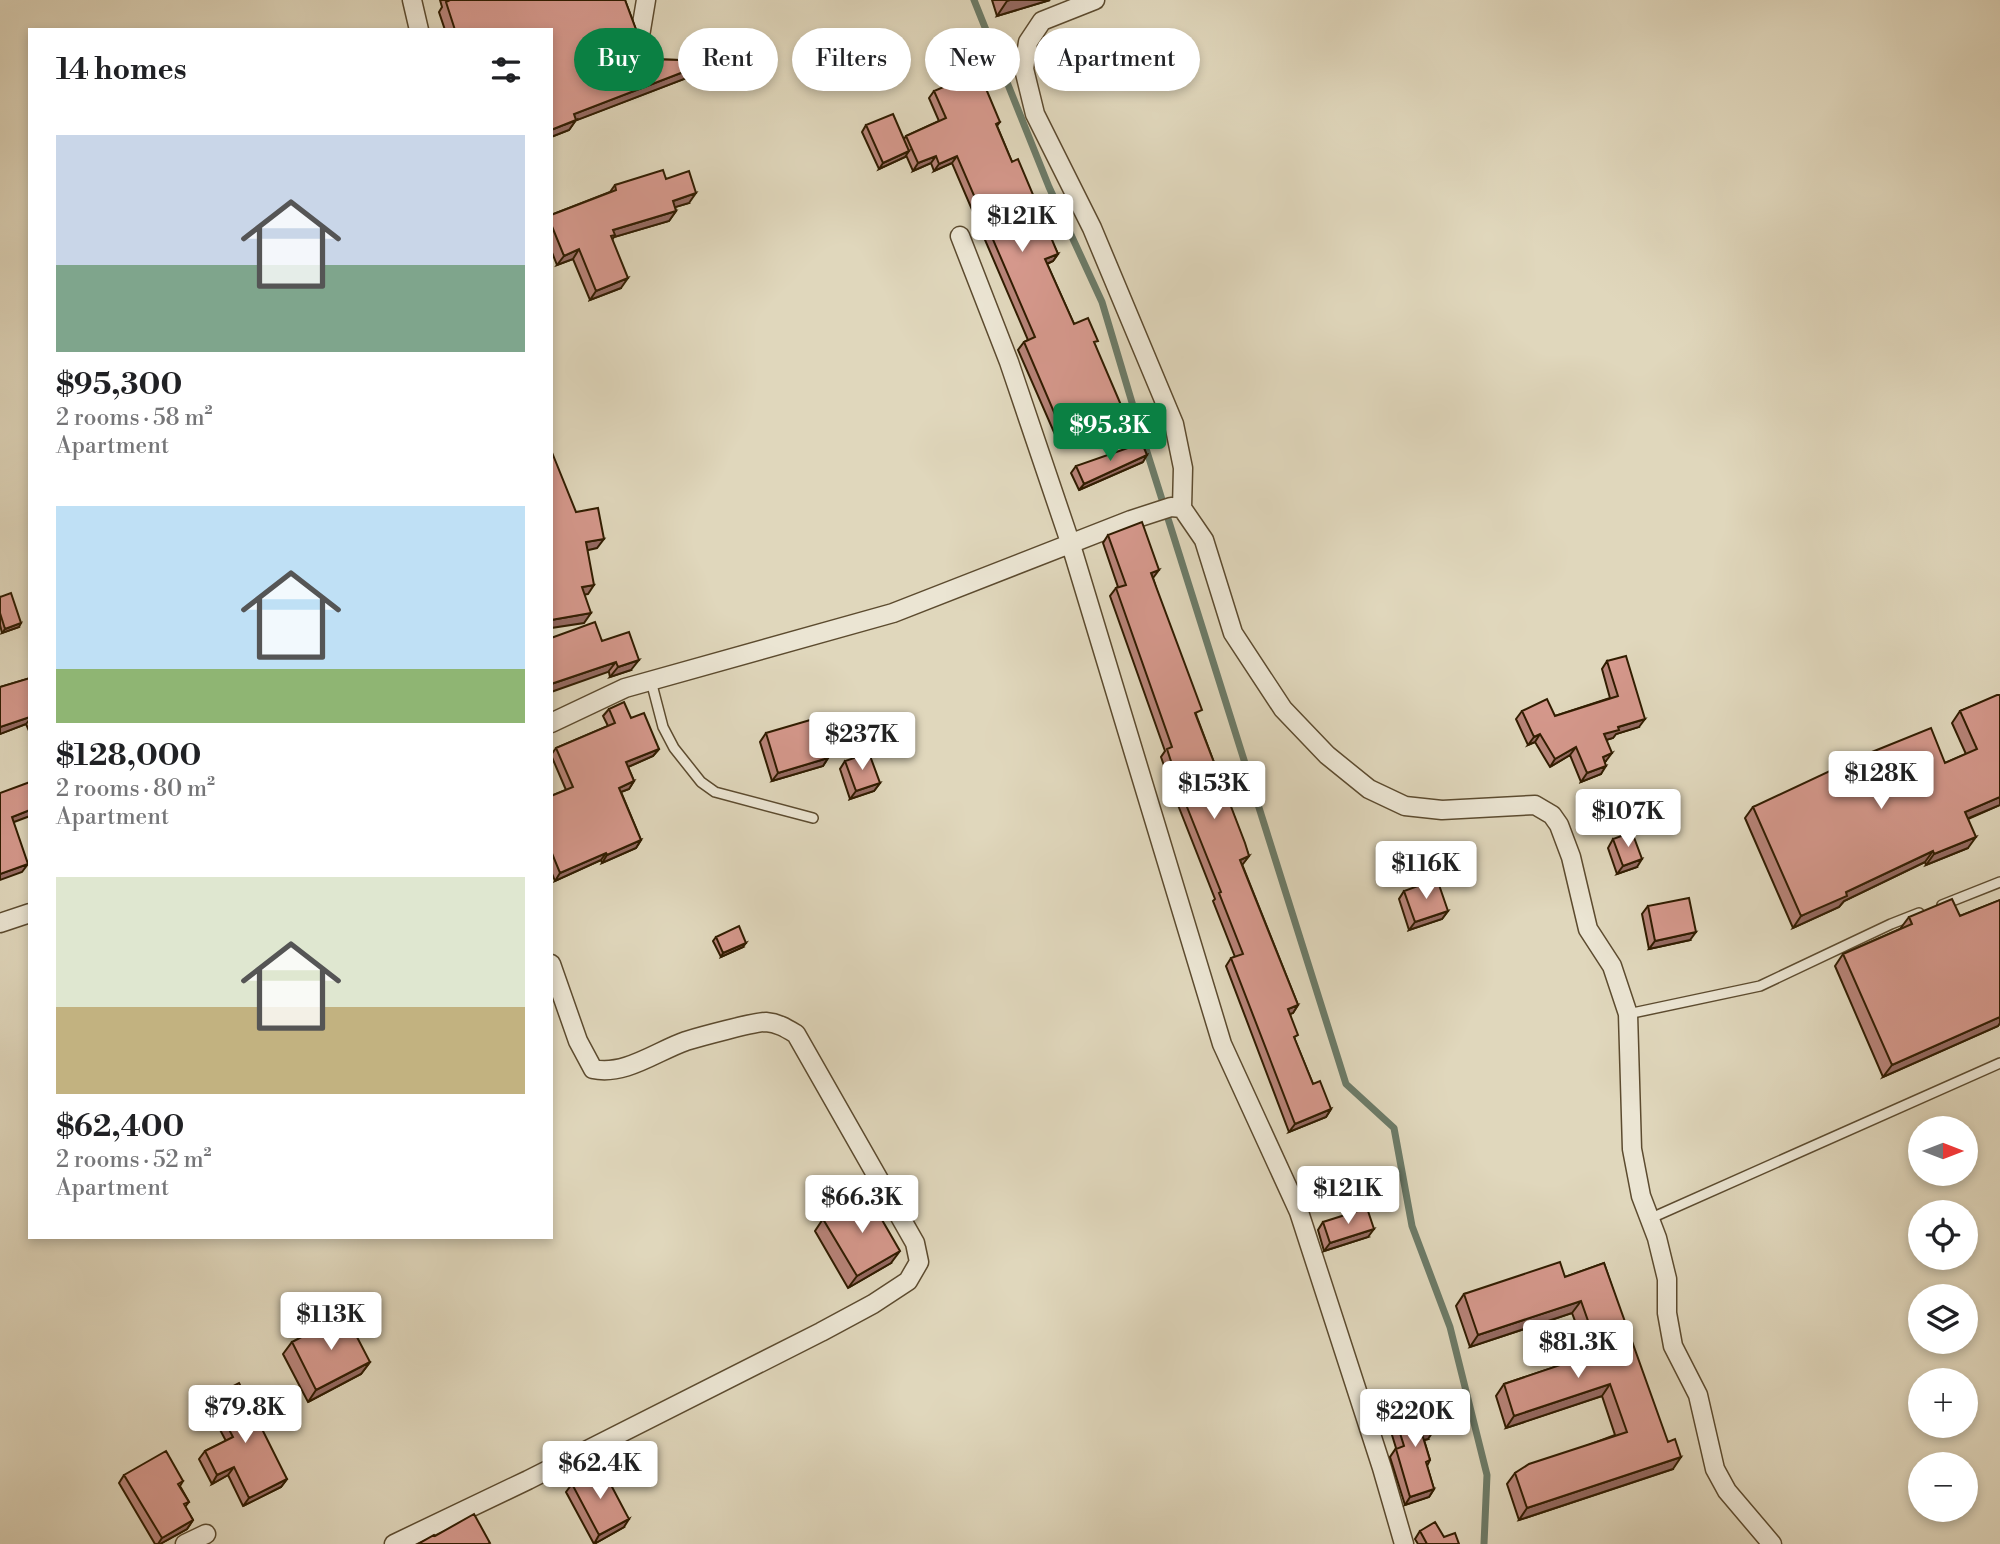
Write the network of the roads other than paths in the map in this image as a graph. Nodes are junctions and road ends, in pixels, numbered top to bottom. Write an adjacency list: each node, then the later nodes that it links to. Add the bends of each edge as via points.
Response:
1 (412, 0): 4 (street)
2 (646, 0): 5 (street)
3 (1095, 0): 7 (street, via 1042,21 1028,42 1024,69 1035,114 1092,228 1174,424 1183,468)
4 (419, 28)
5 (641, 28)
6 (960, 236): 8 (street, via 1009,362)
7 (1177, 508): 8 (street, via 1131,520); 16 (street, via 1205,540 1233,633 1283,709 1327,755 1369,789 1405,806 1442,810 1535,805 1552,815 1571,857 1588,929 1612,966)
8 (1071, 545): 9 (street, via 893,613); 22 (street, via 1222,1044 1299,1212)
9 (651, 681): 10 (street, via 625,688); 11 (lane, via 663,727 701,782 715,792)
10 (553, 722)
11 (813, 818)
12 (2000, 882): 16 (lane, via 1891,924 1760,986)
13 (28, 914): 14 (street)
14 (0, 923)
15 (553, 970): 21 (street, via 578,1041 593,1069 602,1072 686,1041 764,1022 796,1034 915,1243 919,1262 908,1281 842,1321)
16 (1628, 1014): 18 (street, via 1632,1149)
17 (2000, 1063): 18 (lane)
18 (1649, 1219): 23 (street, via 1667,1279 1673,1346 1698,1395 1714,1469)
19 (206, 1534): 20 (street)
20 (186, 1544)
21 (394, 1544)
22 (1404, 1544)
23 (1772, 1544)

